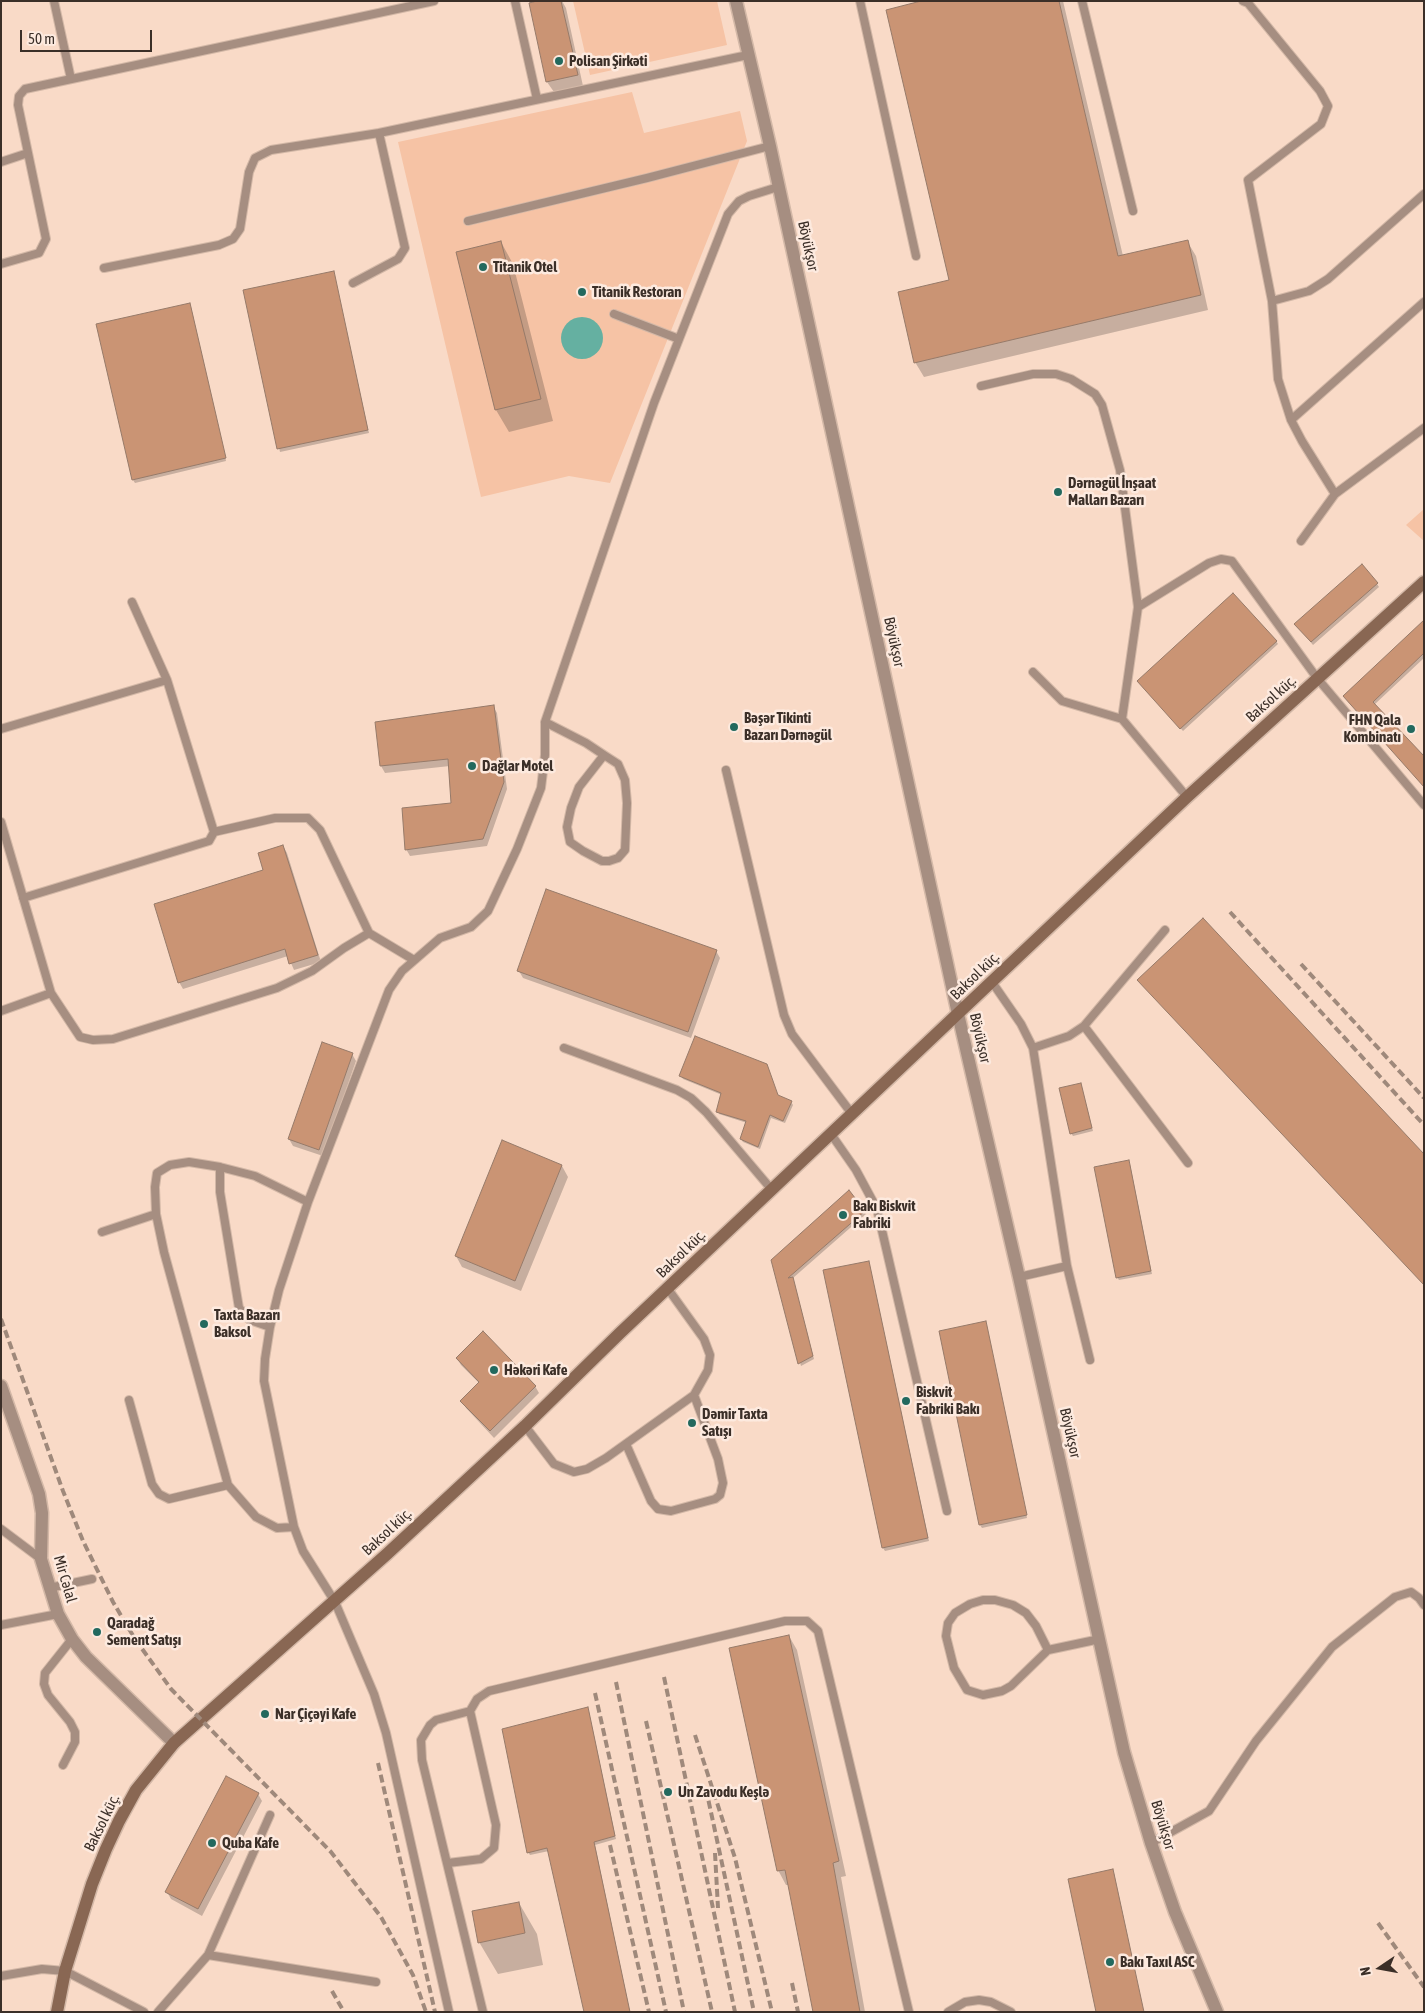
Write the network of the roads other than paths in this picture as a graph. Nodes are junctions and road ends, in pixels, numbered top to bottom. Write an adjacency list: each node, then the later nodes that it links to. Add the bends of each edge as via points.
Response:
1 (54, 1): 9 (lane)
2 (434, 1): 9 (lane)
3 (515, 1): 10 (lane)
4 (736, 1): 8 (street, Böyükşor)
5 (860, 1): 19 (lane)
6 (1082, 1): 17 (lane)
7 (1243, 1): 23 (lane, via 1320,91 1328,106 1321,124 1248,180)
8 (748, 55): 10 (lane); 12 (street, Böyükşor)
9 (71, 79): 13 (lane, via 25,89 19,96)
10 (537, 99): 11 (lane)
11 (379, 133): 21 (lane, via 271,150 255,158 249,172 240,229 233,239 219,245); 22 (lane, via 405,248 398,259)
12 (770, 146): 15 (street, Böyükşor); 18 (lane)
13 (28, 153): 14 (lane); 20 (lane, via 46,239 39,253)
14 (1, 162)
15 (778, 187): 26 (lane, via 739,201 728,214); 54 (street, Böyükşor)
16 (1424, 194): 23 (lane, via 1328,279 1309,292)
17 (1133, 211)
18 (468, 221)
19 (916, 256)
20 (1, 264)
21 (104, 268)
22 (353, 283)
23 (1272, 301): 28 (lane, via 1278,379)
24 (1424, 302): 28 (lane)
25 (614, 314): 26 (lane)
26 (679, 339): 39 (lane)
27 (981, 386): 34 (lane, via 1033,374 1056,374 1095,394 1108,422 1120,470)
28 (1291, 420): 30 (lane)
29 (1424, 428): 30 (lane)
30 (1335, 494): 31 (lane)
31 (1301, 541)
32 (1424, 582): 36 (main road, Baksol küç.)
33 (132, 602): 37 (lane)
34 (1138, 607): 36 (lane, via 1209,563 1222,559 1232,561); 38 (lane)
35 (1033, 672): 38 (lane, via 1062,701)
36 (1317, 678): 43 (main road, Baksol küç.); 44 (lane)
37 (167, 680): 40 (lane); 46 (lane)
38 (1122, 718): 43 (lane)
39 (544, 722): 41 (lane); 50 (lane, via 541,788 488,911 471,926 440,938)
40 (1, 730)
41 (604, 755): 41 (lane, via 580,787 567,827 570,842 602,860 610,861 618,858 624,850 626,795 625,780 618,764)
42 (726, 770): 58 (lane, via 784,1015 792,1034)
43 (1187, 797): 51 (main road, Baksol küç.)
44 (1424, 805)
45 (1, 822): 47 (lane)
46 (214, 832): 47 (lane, via 209,840); 49 (lane, via 275,818 308,818 320,830)
47 (23, 898): 52 (lane)
48 (1165, 930): 55 (lane)
49 (369, 933): 50 (lane); 52 (lane, via 312,972 277,988 113,1039 80,1037)
50 (414, 960): 63 (lane, via 389,990)
51 (992, 982): 54 (main road, Baksol küç.); 57 (lane)
52 (51, 993): 53 (lane)
53 (1, 1011)
54 (958, 1014): 58 (main road, Baksol küç.); 67 (street, Böyükşor)
55 (1084, 1026): 57 (lane, via 1069,1036); 60 (lane)
56 (564, 1048): 62 (lane, via 691,1098)
57 (1033, 1048): 66 (lane)
58 (852, 1114): 59 (main road, Baksol küç.)
59 (831, 1134): 62 (main road, Baksol küç.); 77 (lane, via 877,1209)
60 (1188, 1164)
61 (220, 1167): 63 (lane, via 255,1176); 64 (lane, via 189,1162 170,1165 157,1173); 69 (lane, via 220,1192 239,1308 250,1320)
62 (772, 1190): 68 (main road, Baksol küç.)
63 (308, 1202): 69 (lane)
64 (156, 1214): 65 (lane); 76 (lane)
65 (102, 1232)
66 (1067, 1266): 67 (lane); 70 (lane)
67 (1019, 1277): 88 (street, Böyükşor)
68 (668, 1289): 72 (lane, via 704,1339 710,1355 708,1370); 74 (main road, Baksol küç.)
69 (270, 1327): 78 (lane, via 264,1381)
70 (1090, 1360)
71 (1, 1386): 80 (street, Mir Cəlal, via 39,1494)
72 (694, 1395): 75 (lane); 75 (lane, via 724,1483 715,1499 671,1511 658,1509 651,1501)
73 (129, 1400): 76 (lane, via 152,1484 159,1494 169,1499)
74 (525, 1426): 75 (lane, via 554,1464 574,1472 586,1469); 83 (main road, Baksol küç.)
75 (626, 1444)
76 (228, 1485): 78 (lane, via 256,1517 276,1528)
77 (947, 1511)
78 (294, 1526): 83 (lane, via 307,1558)
79 (1, 1529): 80 (lane)
80 (41, 1559): 82 (street, Mir Cəlal)
81 (92, 1579): 82 (lane)
82 (49, 1588): 85 (street, Mir Cəlal)
83 (335, 1602): 91 (main road, Baksol küç.); 103 (lane, via 374,1694 386,1733)
84 (1424, 1605): 94 (lane, via 1411,1592 1395,1597 1332,1647 1256,1741 1209,1811)
85 (58, 1614): 86 (lane); 87 (street, Mir Cəlal)
86 (1, 1625)
87 (72, 1639): 91 (street, Mir Cəlal, via 86,1657); 92 (lane, via 45,1673 44,1684 48,1695 75,1732 75,1742)
88 (1100, 1639): 89 (lane); 94 (street, Böyükşor, via 1124,1752)
89 (1048, 1650): 89 (lane, via 1010,1686 992,1694 975,1694 967,1690 954,1668 946,1636 948,1623 955,1613 970,1604 983,1600 1004,1602 1026,1613)
90 (470, 1711): 95 (lane, via 436,1720 421,1740 422,1760); 95 (lane, via 496,1826 494,1848 481,1859); 105 (lane, via 476,1699 489,1692 785,1621 807,1621 818,1631)
91 (174, 1743): 97 (main road, Baksol küç., via 136,1790 119,1821 92,1884)
92 (63, 1765)
93 (270, 1816): 96 (lane)
94 (1151, 1843): 108 (street, Böyükşor, via 1175,1912)
95 (448, 1863): 104 (lane)
96 (208, 1955): 99 (lane); 102 (lane)
97 (65, 1971): 98 (lane, via 42,1969); 100 (main road, Baksol küç.); 101 (lane)
98 (1, 1976)
99 (376, 1982)
100 (57, 2012)
101 (144, 2012)
102 (158, 2012)
103 (449, 2012)
104 (483, 2012)
105 (909, 2012)
106 (948, 2012): 107 (lane, via 965,2002 979,2000)
107 (1011, 2012)
108 (1218, 2012)

